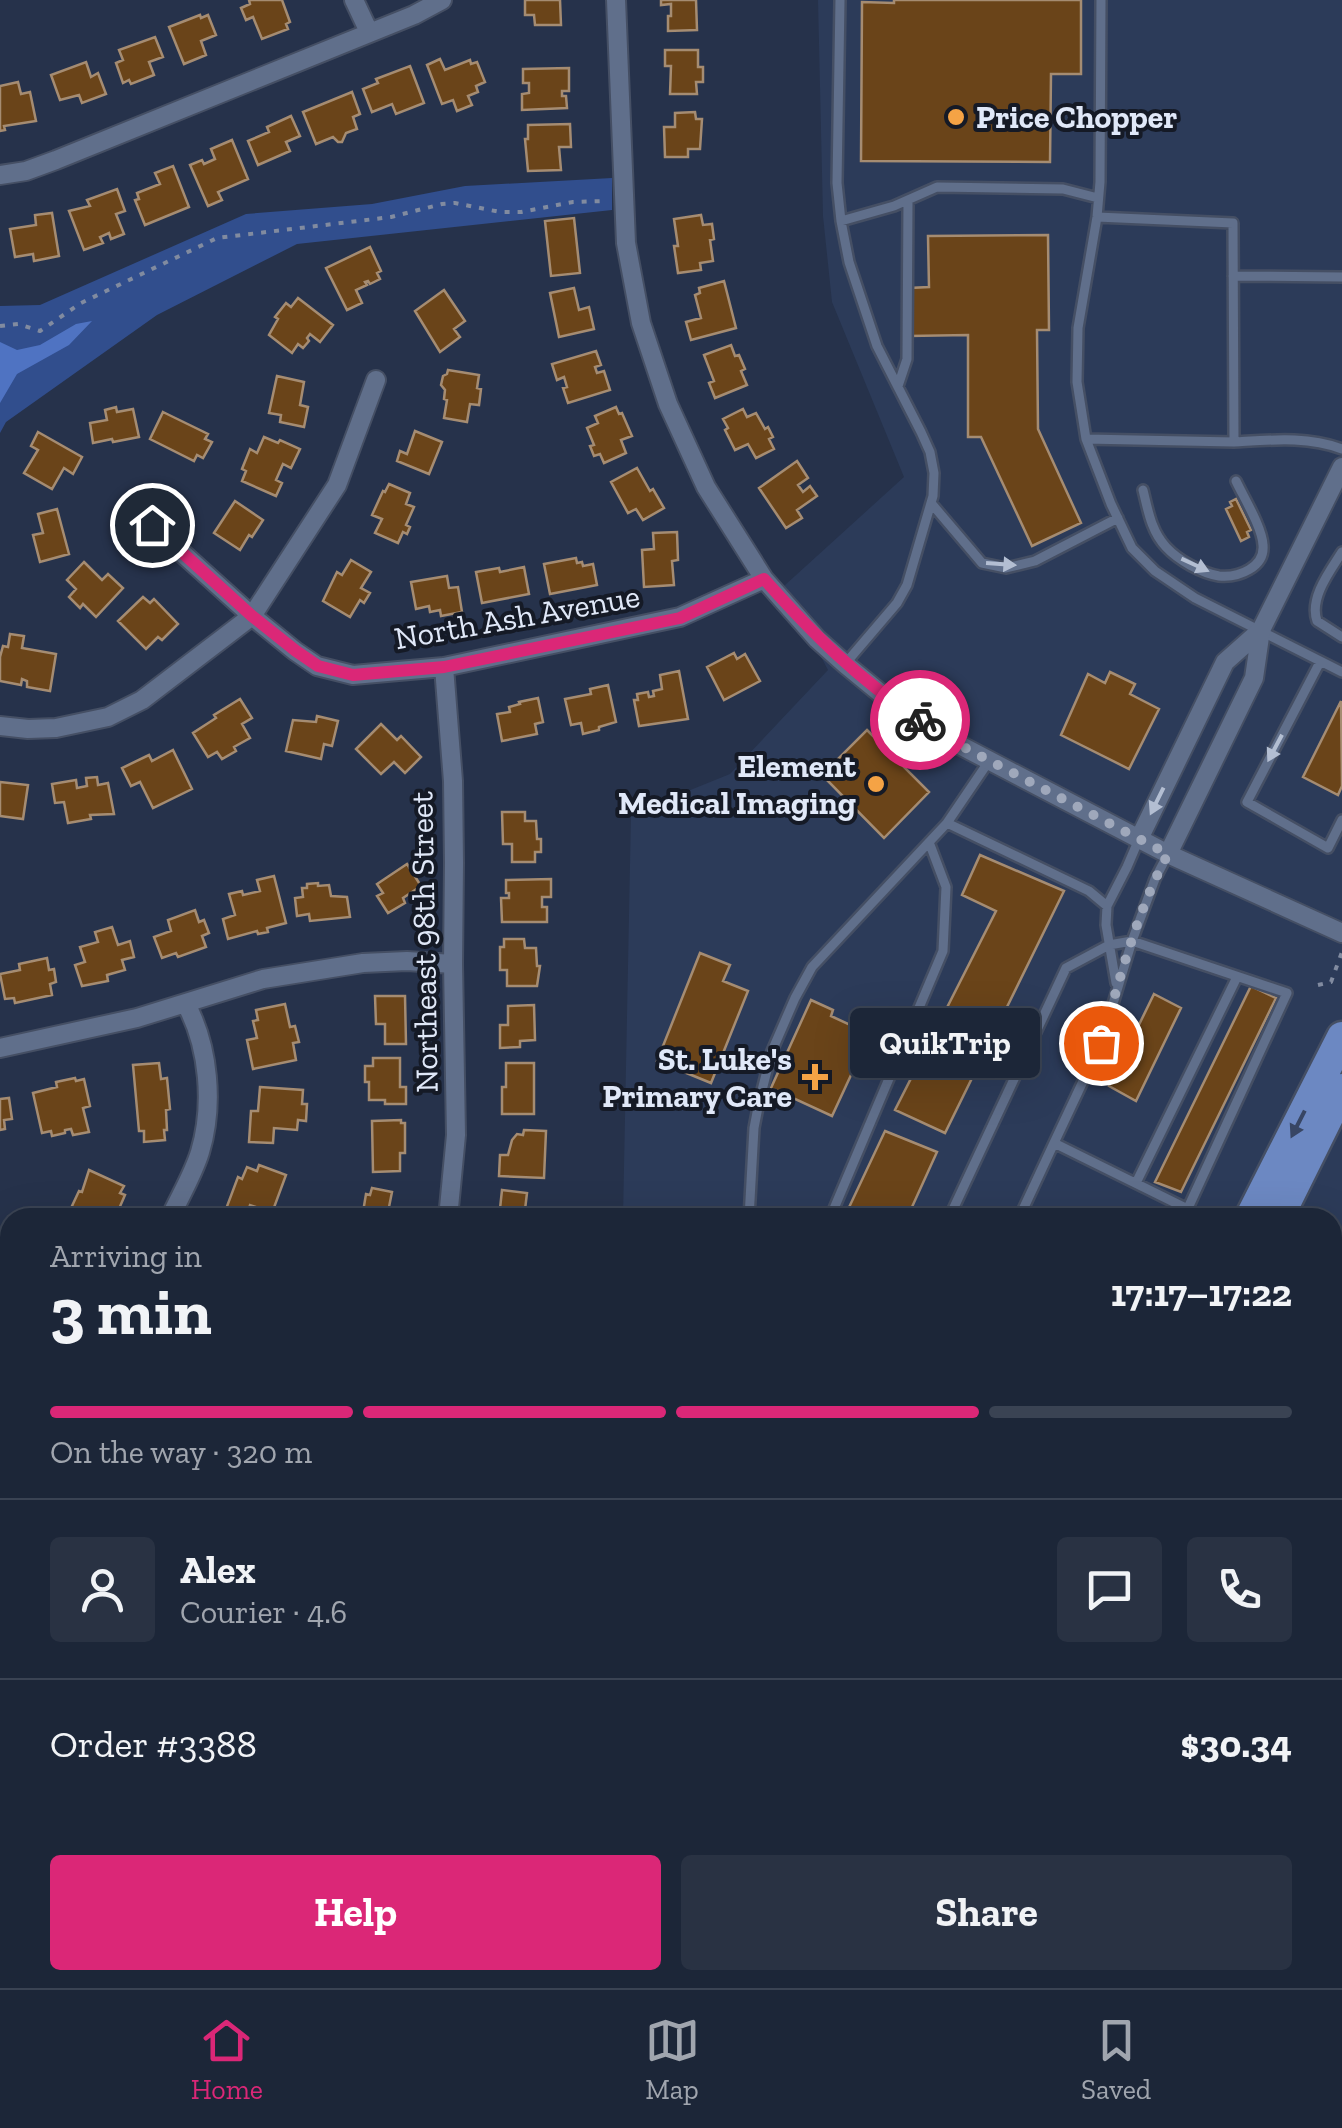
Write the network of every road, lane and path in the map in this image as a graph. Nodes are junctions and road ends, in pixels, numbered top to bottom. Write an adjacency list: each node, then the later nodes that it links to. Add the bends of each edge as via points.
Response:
1 (354, 0): 6 (street)
2 (442, 0): 6 (street)
3 (616, 0): 9 (street)
4 (840, 0): 12 (lane)
5 (1101, 0): 8 (lane)
6 (369, 32): 7 (street, via 56,160)
7 (0, 175)
8 (1098, 198): 10 (lane, via 1063,189 937,187); 11 (lane)
9 (624, 200): 15 (path, via 520,212 442,204 391,217 217,238 81,303 40,331); 29 (street, via 641,323 668,404 706,488)
10 (908, 200): 12 (lane); 17 (lane, via 907,359)
11 (1097, 217): 13 (lane, via 1233,223); 18 (lane, via 1078,328)
12 (841, 221): 17 (lane, via 863,308)
13 (1234, 276): 14 (lane); 19 (lane)
14 (1342, 277)
15 (0, 326)
16 (376, 380): 30 (street, via 337,484)
17 (898, 387): 25 (lane, via 930,452)
18 (1086, 439): 19 (lane); 27 (lane)
19 (1234, 442): 20 (lane, via 1302,439)
20 (1342, 448)
21 (1342, 467): 24 (street)
22 (1236, 481): 23 (lane, one-way to 22, via 1164,545 1184,562 1218,576 1236,575 1256,566 1264,549)
23 (1144, 490)
24 (1337, 492): 31 (street)
25 (931, 503): 27 (lane, one-way to 27, via 982,563 1006,568 1035,561); 34 (lane, via 907,585)
26 (130, 505): 30 (street, North Ash Avenue)
27 (1118, 518): 31 (lane, via 1132,548 1155,570)
28 (1342, 552): 32 (lane, via 1314,607 1317,621)
29 (764, 579): 34 (street); 35 (street, North Ash Avenue, via 680,618)
30 (252, 616): 35 (street, North Ash Avenue, via 318,666 353,675); 37 (street, via 142,700 108,717 56,728)
31 (1261, 630): 33 (lane); 41 (street, one-way to 41, via 1225,662); 43 (street, via 1254,678)
32 (1342, 637)
33 (1320, 662): 36 (lane); 39 (lane, one-way to 39, via 1247,802 1328,848)
34 (845, 664): 38 (street)
35 (444, 667): 49 (street, Northeast 98th Street, via 454,828)
36 (1342, 672)
37 (0, 726)
38 (989, 761): 40 (lane); 41 (street)
39 (1342, 820)
40 (947, 823): 42 (lane); 44 (lane, via 1089,891)
41 (1138, 839): 43 (street); 44 (lane)
42 (929, 842): 61 (lane, via 812,967 795,998 758,1102); 62 (lane, via 946,887 943,951)
43 (1168, 854): 45 (street); 46 (lane)
44 (1107, 906): 47 (lane)
45 (1342, 933)
46 (1132, 941): 47 (lane); 50 (lane); 52 (lane)
47 (1109, 946): 52 (lane); 63 (lane, via 1066,968)
48 (1342, 952): 51 (path, via 1330,982)
49 (453, 964): 53 (street, via 407,961 310,971); 60 (street, Northeast 98th Street, via 456,1135)
50 (1237, 977): 58 (lane); 65 (lane, via 1287,992)
51 (1318, 984)
52 (1117, 989): 57 (lane, via 1101,1043)
53 (186, 1004): 55 (street); 59 (street, via 204,1048 206,1124)
54 (1342, 1037): 66 (main road, one-way to 66)
55 (0, 1048)
56 (1342, 1089): 67 (main road)
57 (1054, 1144): 58 (lane); 64 (lane)
58 (1136, 1183): 65 (lane)
59 (175, 1208)
60 (449, 1208)
61 (750, 1208)
62 (834, 1208)
63 (954, 1208)
64 (1024, 1208)
65 (1188, 1208)
66 (1255, 1208)
67 (1283, 1208)

